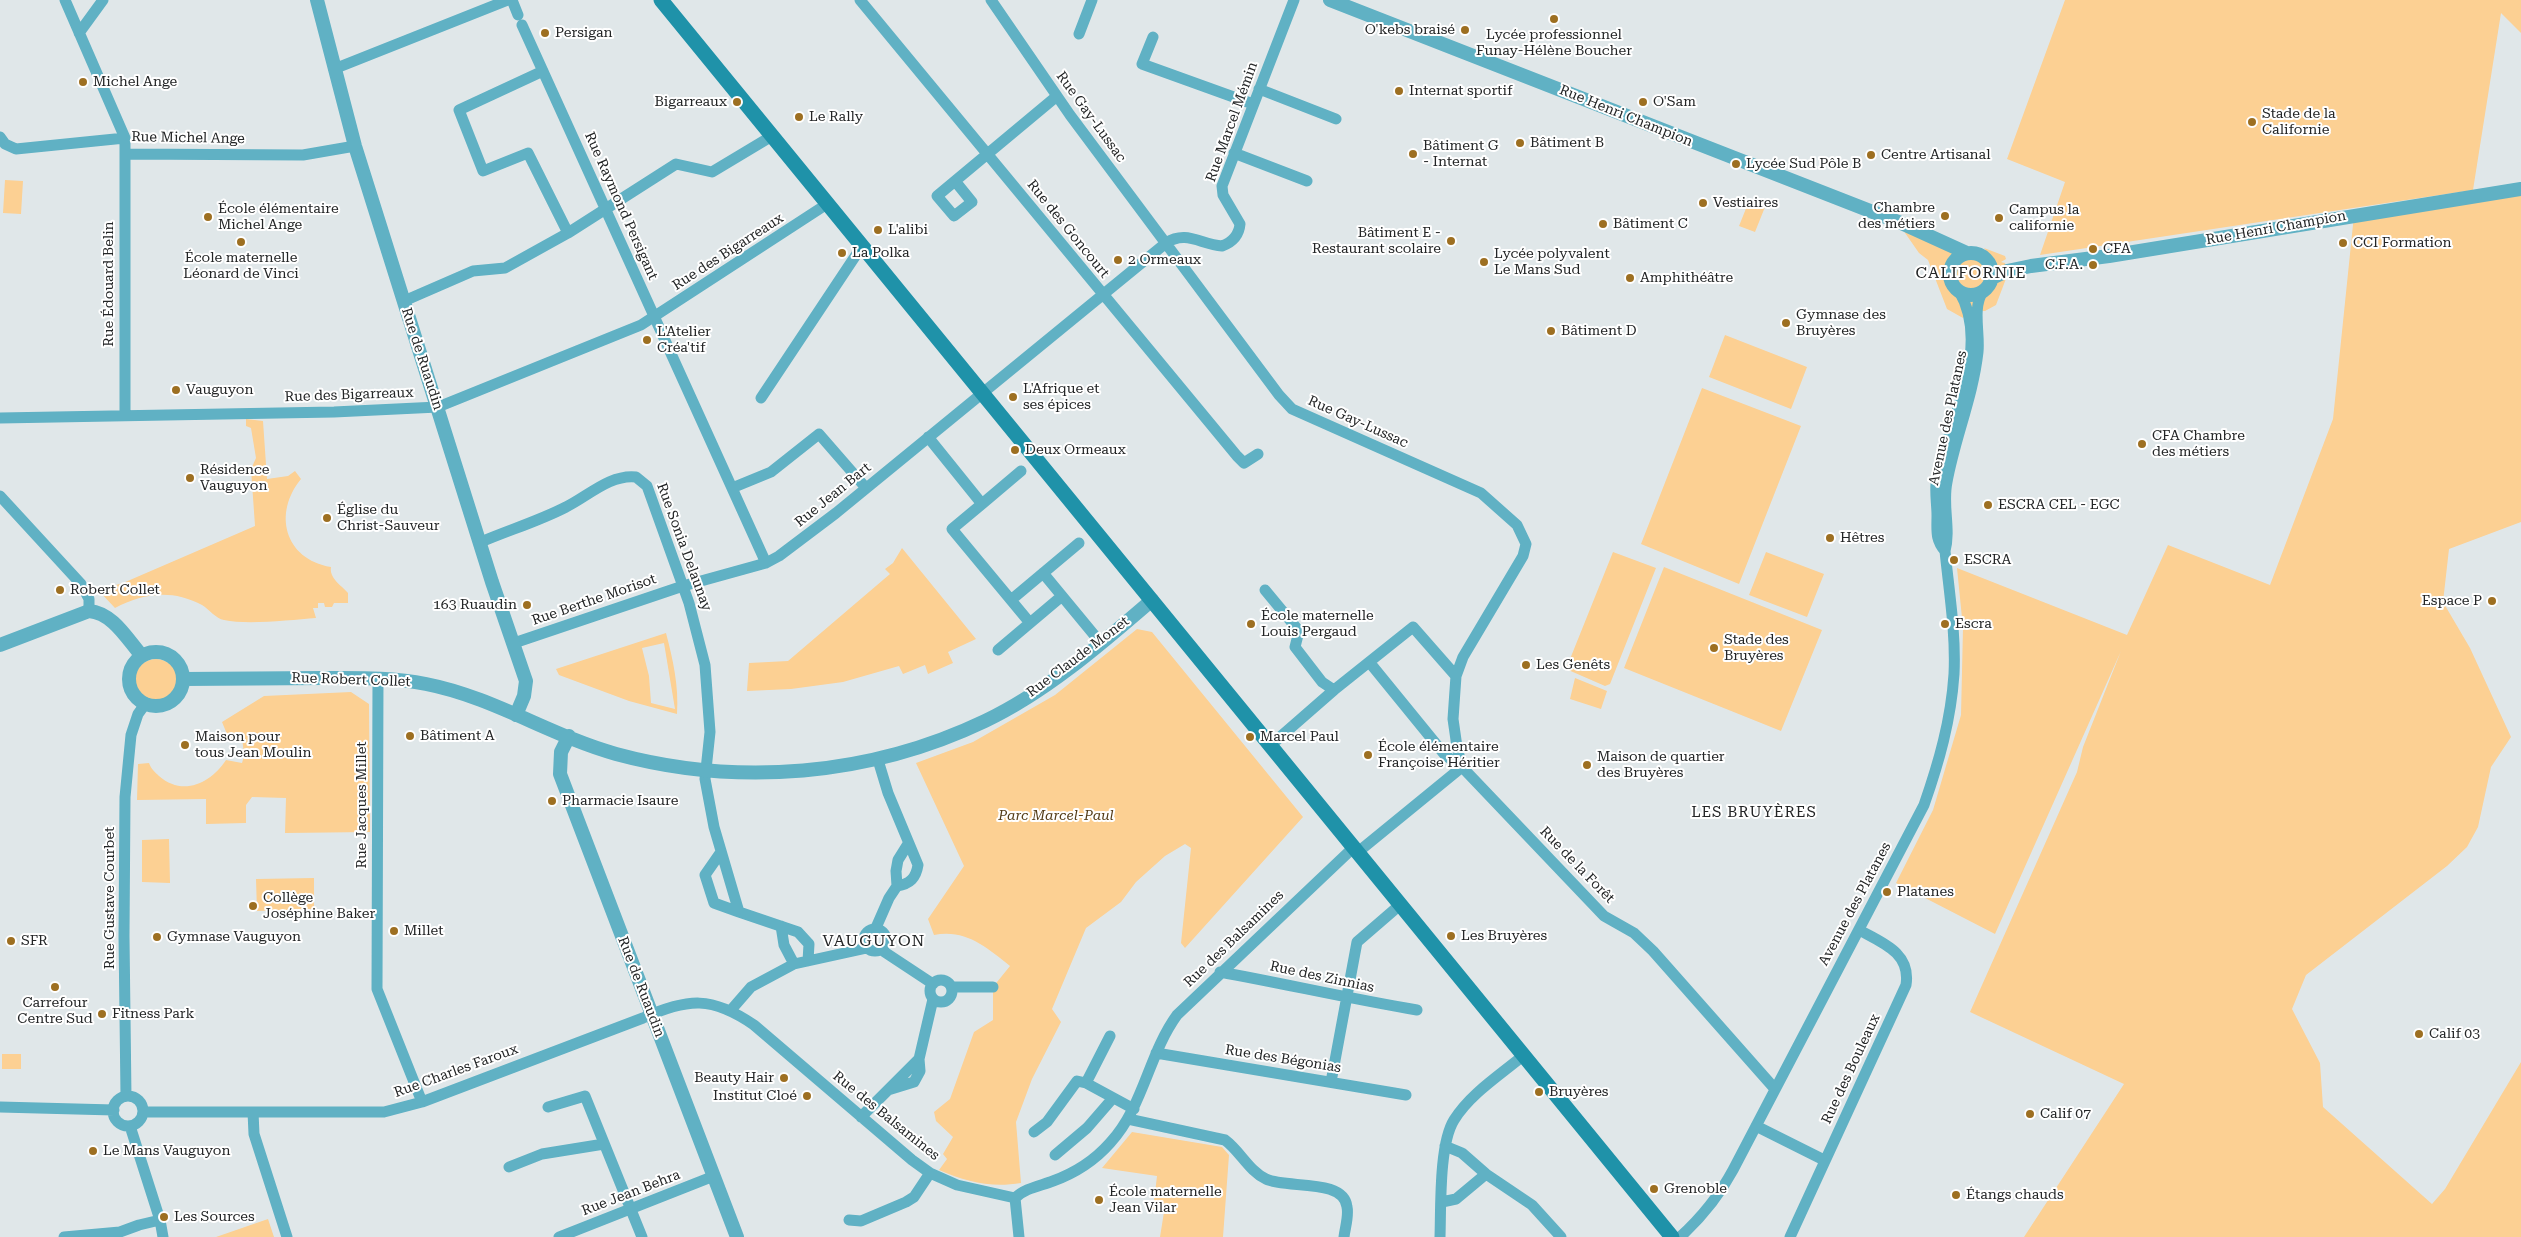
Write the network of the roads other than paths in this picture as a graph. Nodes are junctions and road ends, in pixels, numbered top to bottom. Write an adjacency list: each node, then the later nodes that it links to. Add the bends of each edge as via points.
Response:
1 (65, 0): 12 (street, Rue Michel Ange)
2 (103, 0): 12 (street)
3 (317, 0): 15 (street, Rue de Ruaudin)
4 (508, 0): 15 (street)
5 (512, 0): 16 (street, Rue Raymond Persigant)
6 (661, 0): 21 (main road)
7 (860, 0): 27 (street, Rue des Goncourt)
8 (991, 0): 18 (street, Rue Gay-Lussac)
9 (1092, 0): 13 (street)
10 (1294, 0): 17 (street, Rue Marcel Mémin)
11 (1330, 0): 33 (street, Rue Henri Champion)
12 (80, 33): 23 (street, Rue Michel Ange)
13 (1079, 34)
14 (1153, 36): 19 (street, via 1142,64)
15 (334, 69): 24 (street, Rue de Ruaudin)
16 (543, 71): 32 (street, Rue Raymond Persigant); 34 (street, via 459,110 483,171 528,153)
17 (1259, 89): 19 (street, Rue Marcel Mémin); 20 (street)
18 (1057, 96): 27 (street); 35 (street, Rue Gay-Lussac)
19 (1253, 104): 25 (street, Rue Marcel Mémin)
20 (1336, 119)
21 (772, 136): 31 (main road); 32 (street, via 712,172 676,164)
22 (0, 137): 23 (street, via 5,144 16,149)
23 (125, 138): 26 (street, Rue Michel Ange)
24 (355, 146): 26 (street, Rue Michel Ange, via 303,154); 45 (street, Rue de Ruaudin)
25 (1234, 153): 29 (street); 35 (street, Rue Marcel Mémin, via 1222,195 1240,224 1235,237 1222,246 1185,236)
26 (125, 154): 50 (street, Rue Édouard Belin)
27 (987, 154): 28 (street); 44 (street, Rue des Goncourt)
28 (955, 181)
29 (1307, 182)
30 (2521, 189): 39 (street, Rue Henri Champion)
31 (828, 204): 36 (main road); 46 (street, Rue des Bigarreaux)
32 (606, 209): 34 (street); 46 (street, Rue Raymond Persigant)
33 (1921, 232): 37 (street, Rue Henri Champion); 40 (street, Rue Henri Champion)
34 (568, 233): 45 (street, via 505,268 473,271)
35 (1166, 243): 44 (street, Rue Jean Bart); 77 (street, Rue Gay-Lussac, via 1292,409 1481,493 1517,525 1526,544 1523,556 1463,657)
36 (862, 246): 47 (main road); 48 (street)
37 (1967, 253): 38 (street); 40 (street)
38 (1986, 259): 39 (street, Rue Henri Champion); 41 (street)
39 (2031, 266): 41 (street, Rue Henri Champion, via 2006,271)
40 (1951, 267): 42 (street, via 1951,281)
41 (1992, 278): 43 (street)
42 (1959, 291): 43 (street, via 1971,295); 61 (street, Avenue des Platanes, via 1969,324 1970,351 1963,391 1936,479 1938,542)
43 (1983, 291): 61 (street, Avenue des Platanes, via 1979,297 1975,374 1946,484 1948,540)
44 (1103, 294): 47 (street, Rue Jean Bart); 53 (street, Rue des Goncourt, via 1237,456 1244,463)
45 (404, 301): 49 (street, Rue de Ruaudin)
46 (654, 318): 49 (street, Rue des Bigarreaux); 55 (street, Rue Raymond Persigant)
47 (982, 392): 52 (street, Rue Jean Bart); 68 (main road)
48 (761, 398)
49 (438, 407): 50 (street, Rue des Bigarreaux, via 334,412); 59 (street, Rue de Ruaudin)
50 (125, 414): 51 (street, Rue des Bigarreaux)
51 (0, 418)
52 (928, 437): 56 (street, Rue Jean Bart); 58 (street)
53 (1258, 454)
54 (1021, 471): 58 (street)
55 (732, 488): 56 (street, via 772,472 819,434); 62 (street, Rue Raymond Persigant)
56 (866, 488): 62 (street, Rue Jean Bart)
57 (0, 496): 69 (street, via 81,584)
58 (982, 504): 67 (street, via 952,529)
59 (481, 542): 64 (street, Rue Sonia Delaunay, via 567,507 604,485 636,477 651,492); 72 (street, Rue de Ruaudin)
60 (1080, 543): 63 (street)
61 (1945, 551): 96 (street, Avenue des Platanes, via 1954,673 1948,726 1924,805)
62 (766, 563): 64 (street, Rue Jean Bart)
63 (1043, 573): 66 (street); 67 (street)
64 (683, 586): 72 (street, Rue Berthe Morisot); 87 (street, Rue Sonia Delaunay, via 705,665 710,732)
65 (1265, 590): 80 (street, via 1300,631 1295,647 1322,682)
66 (1062, 596): 70 (street); 71 (street)
67 (1011, 600): 70 (street)
68 (1152, 600): 71 (street, Rue Claude Monet); 84 (main road)
69 (89, 611): 73 (street); 75 (street, via 111,620)
70 (1030, 623): 74 (street)
71 (1100, 642): 85 (street, Rue Claude Monet, via 1051,681 986,721 933,744)
72 (514, 643): 82 (street, Rue de Ruaudin, via 526,681)
73 (0, 645)
74 (998, 650)
75 (142, 656): 79 (street, via 152,652 170,656 180,667); 81 (street, via 131,668 129,680 134,695)
76 (1370, 663): 77 (street, via 1413,628); 80 (street); 86 (street, Rue de la Forêt, via 1445,755)
77 (1456, 676): 86 (street, Rue Gay-Lussac, via 1453,719)
78 (378, 678): 79 (street, Rue Robert Collet); 82 (street, Rue Robert Collet, via 448,689); 119 (street, Rue Jacques Millet, via 377,989)
79 (183, 679): 81 (street, via 179,693 169,702)
80 (1334, 690): 84 (street)
81 (146, 704): 117 (street, Rue Gustave Courbet, via 138,714 131,735 126,797)
82 (516, 715): 83 (street, Rue Robert Collet)
83 (569, 736): 87 (street, Rue Claude Monet, via 618,754); 109 (street, Rue de Ruaudin, via 561,752 560,774)
84 (1271, 745): 89 (main road)
85 (878, 760): 87 (street, Rue Claude Monet, via 797,772); 88 (street)
86 (1462, 767): 89 (street, Rue des Balsamines); 115 (street, Rue de la Forêt, via 1604,916 1634,933 1653,951)
87 (706, 771): 90 (street, Rue Sonia Delaunay)
88 (908, 844): 91 (street, via 898,860); 91 (street, via 918,865 917,871 906,885)
89 (1356, 849): 92 (main road); 101 (street, Rue des Balsamines)
90 (721, 852): 93 (street, Rue Sonia Delaunay); 93 (street, via 705,874 714,903)
91 (897, 886): 95 (street, via 888,898)
92 (1401, 904): 105 (street, via 1358,942); 112 (main road)
93 (739, 912): 94 (street)
94 (781, 926): 99 (street, via 805,937 809,944); 100 (street, via 784,945)
95 (875, 930): 97 (street, via 866,935 864,942); 98 (street, via 885,938)
96 (1859, 930): 115 (street, Avenue des Platanes); 133 (street, Rue des Bouleaux, via 1900,956 1907,975 1906,985)
97 (867, 948): 98 (street); 99 (street)
98 (880, 949): 102 (street)
99 (808, 960): 100 (street)
100 (794, 964): 107 (street, via 751,987)
101 (1220, 972): 105 (street, Rue des Zinnias); 111 (street, Rue des Balsamines, via 1177,1016)
102 (933, 984): 103 (street, via 944,980); 106 (street, via 930,991)
103 (952, 987): 104 (street); 106 (street, via 949,1000 940,1002)
104 (993, 987)
105 (1346, 996): 108 (street, Rue des Zinnias); 113 (street)
106 (933, 999): 126 (street, via 919,1059 920,1071 914,1082 888,1090)
107 (731, 1010): 109 (street, Rue des Balsamines, via 695,1002 668,1006); 126 (street, Rue des Balsamines, via 754,1025)
108 (1417, 1010)
109 (651, 1015): 119 (street, Rue Charles Faroux); 137 (street, Rue de Ruaudin)
110 (1110, 1036): 114 (street)
111 (1156, 1053): 113 (street, Rue des Bégonias); 125 (street, Rue des Balsamines)
112 (1524, 1055): 131 (street, via 1462,1108 1453,1121); 153 (main road)
113 (1331, 1082): 116 (street, Rue des Bégonias)
114 (1086, 1083): 118 (street); 129 (street, via 1077,1081 1046,1122)
115 (1775, 1089): 128 (street, Avenue des Platanes)
116 (1406, 1095)
117 (126, 1096): 122 (street, via 117,1101); 123 (street, via 138,1100)
118 (1113, 1098): 125 (street); 132 (street, via 1087,1128)
119 (422, 1102): 124 (street, Rue Charles Faroux, via 384,1112)
120 (548, 1106): 130 (street, via 585,1096)
121 (0, 1107): 122 (street)
122 (114, 1110): 127 (street, via 118,1122)
123 (143, 1112): 124 (street, Rue Charles Faroux); 127 (street, via 140,1120)
124 (253, 1112): 145 (street, via 254,1134)
125 (1131, 1114): 138 (street, Rue des Balsamines, via 1106,1147 1080,1169 1022,1192); 150 (street, via 1224,1140 1265,1179 1333,1189 1342,1195 1348,1206)
126 (861, 1117): 135 (street, Rue des Balsamines)
127 (130, 1126): 141 (street)
128 (1756, 1126): 133 (street); 154 (street, Avenue des Platanes, via 1720,1193)
129 (1034, 1132)
130 (604, 1144): 134 (street, via 542,1154); 140 (street)
131 (1445, 1146): 136 (street, via 1462,1153); 139 (street)
132 (1055, 1155)
133 (1824, 1160): 155 (street, Rue des Bouleaux)
134 (508, 1168)
135 (930, 1173): 138 (street, Rue des Balsamines, via 957,1185); 142 (street, via 914,1197 906,1202 861,1221)
136 (1486, 1174): 139 (street, via 1456,1199); 152 (street, via 1532,1205)
137 (714, 1176): 140 (street, Rue Jean Behra); 148 (street, Rue de Ruaudin)
138 (1015, 1198): 149 (street)
139 (1442, 1202): 151 (street)
140 (632, 1209): 146 (street, Rue Jean Behra); 147 (street)
141 (160, 1220): 143 (street, via 120,1232); 144 (street)
142 (849, 1220)
143 (64, 1237)
144 (163, 1237)
145 (287, 1237)
146 (559, 1237)
147 (642, 1237)
148 (737, 1237)
149 (1019, 1237)
150 (1344, 1237)
151 (1440, 1237)
152 (1561, 1237)
153 (1672, 1237)
154 (1680, 1237)
155 (1790, 1237)

